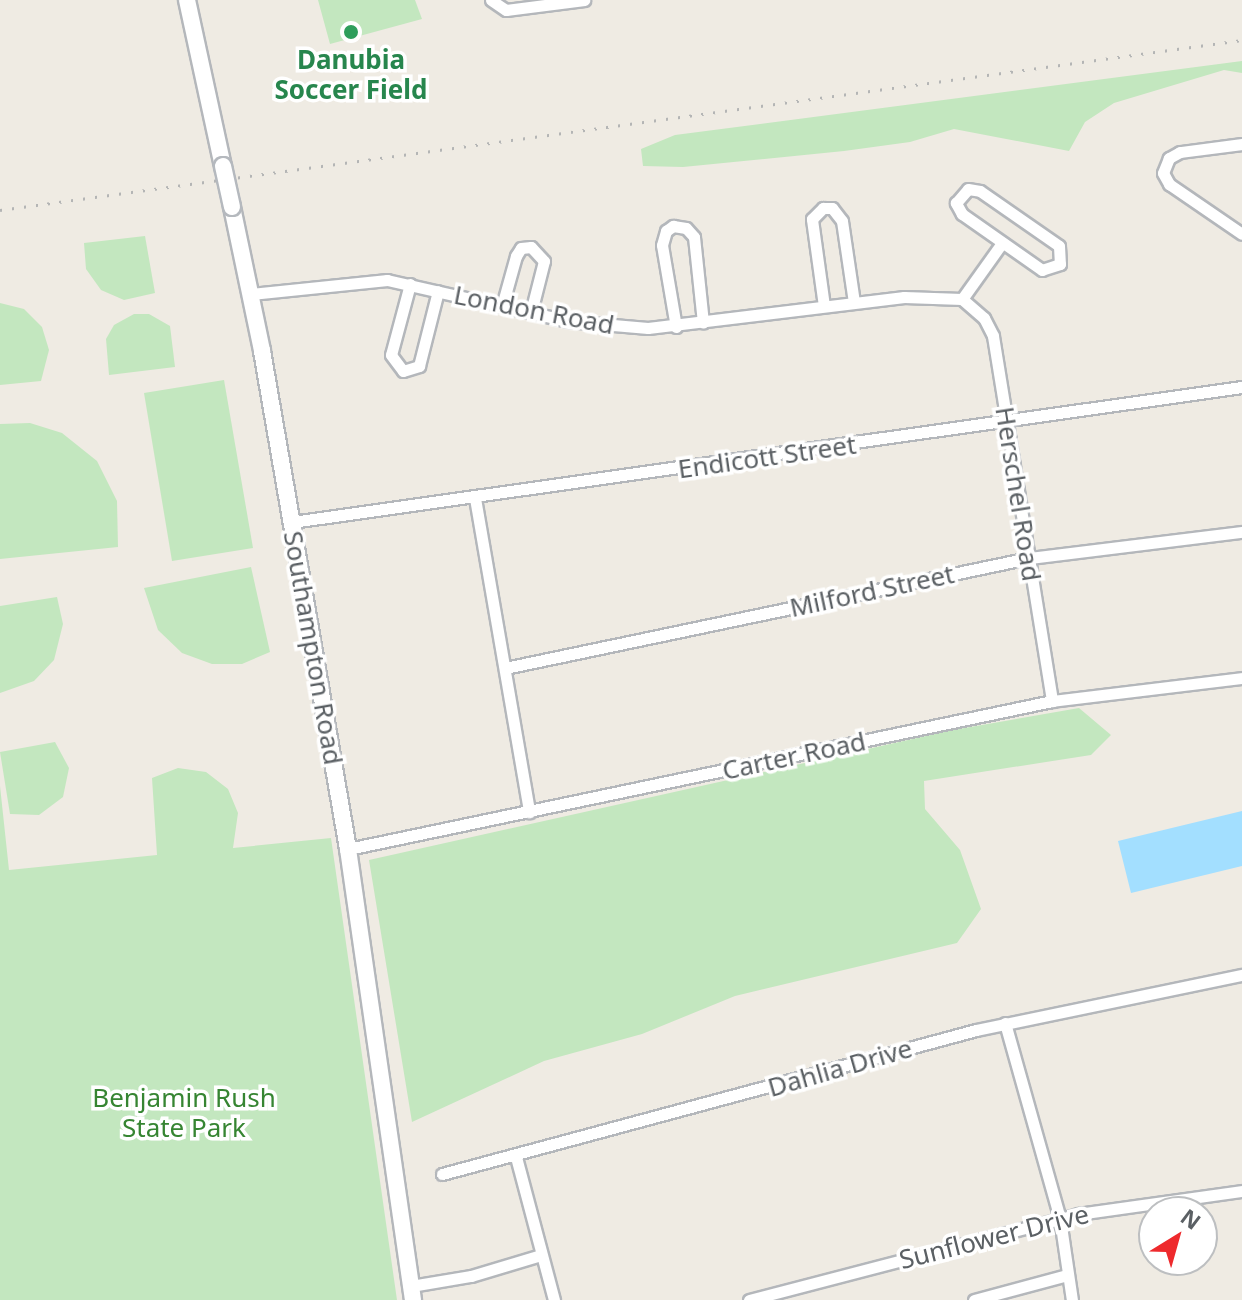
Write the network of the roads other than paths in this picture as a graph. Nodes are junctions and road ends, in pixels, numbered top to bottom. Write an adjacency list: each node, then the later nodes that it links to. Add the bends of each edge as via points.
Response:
1 (187, 0): 9 (street, Southampton Road, bridge)
2 (491, 0): 3 (street, via 506,10)
3 (584, 0)
4 (1242, 144): 5 (street, via 1180,152 1169,158 1163,173)
5 (1242, 234)
6 (1002, 243): 6 (street, via 1042,270 1056,268 1063,258 1059,246 980,191 961,192 956,203 962,214); 10 (street)
7 (410, 284): 8 (street, London Road); 8 (street, via 391,355 403,371 419,366); 9 (street, London Road, via 345,281)
8 (438, 291): 12 (street, London Road)
9 (251, 294): 20 (street, Southampton Road)
10 (962, 299): 11 (street, London Road); 18 (street, Herschel Road, via 989,325)
11 (854, 302): 13 (street, London Road); 13 (street, via 842,221 832,208 823,208 812,219)
12 (502, 306): 14 (street, London Road); 14 (street, via 516,256 521,248 531,247 544,261)
13 (824, 306): 15 (street, London Road)
14 (531, 312): 16 (street, London Road, via 595,326)
15 (703, 323): 16 (street, London Road); 16 (street, via 694,237 686,228 673,226 662,245)
16 (676, 327)
17 (1242, 387): 18 (street, Endicott Street, via 1107,403)
18 (1006, 423): 19 (street, Endicott Street); 22 (street, Herschel Road)
19 (475, 498): 20 (street, Endicott Street); 23 (street)
20 (292, 522): 27 (street, Southampton Road)
21 (1242, 532): 22 (street, Milford Street)
22 (1029, 558): 23 (street, Milford Street); 25 (street, Herschel Road)
23 (505, 668): 26 (street)
24 (1242, 678): 25 (street, Carter Road)
25 (1052, 701): 26 (street, Carter Road)
26 (529, 812): 27 (street, Carter Road)
27 (348, 849): 36 (street, Southampton Road)
28 (1242, 975): 29 (street, Dahlia Drive)
29 (1005, 1023): 30 (street, Dahlia Drive); 33 (street)
30 (516, 1157): 31 (street, Dahlia Drive); 34 (street)
31 (442, 1174)
32 (1242, 1191): 33 (street, Sunflower Drive)
33 (1060, 1219): 35 (street); 38 (street, Sunflower Drive)
34 (541, 1255): 36 (street); 37 (street)
35 (1067, 1275): 39 (street); 40 (street)
36 (412, 1293)
37 (554, 1300)
38 (749, 1300)
39 (974, 1300)
40 (1072, 1300)

